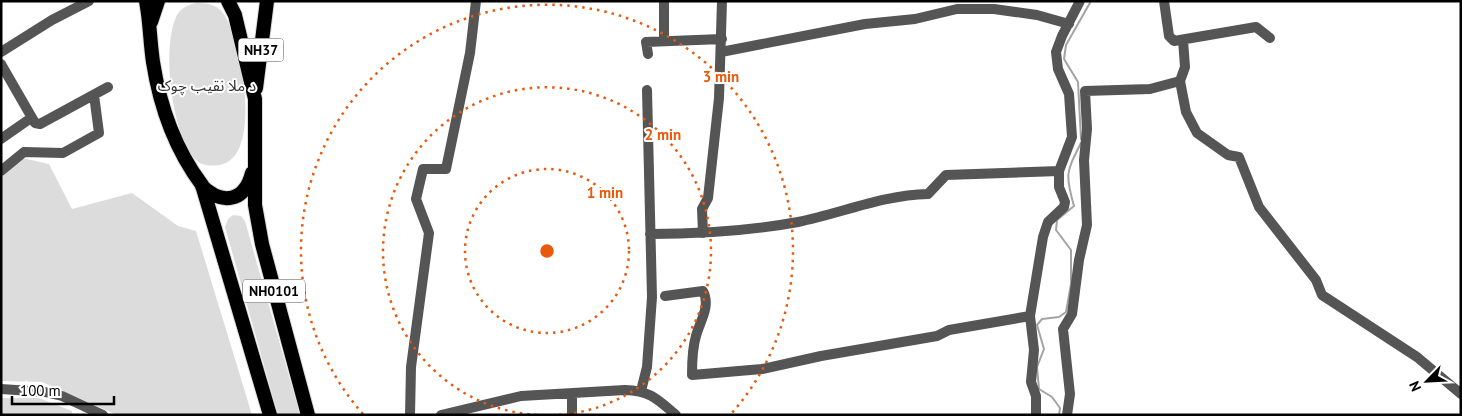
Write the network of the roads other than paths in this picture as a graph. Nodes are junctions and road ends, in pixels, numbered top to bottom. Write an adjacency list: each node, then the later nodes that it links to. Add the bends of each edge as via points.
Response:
1 (89, 1): 17 (street)
2 (146, 1): 12 (highway, NH0101)
3 (158, 1): 12 (highway, NH0101)
4 (228, 1): 25 (highway, NH0101, via 235,15)
5 (267, 1): 25 (highway, NH37)
6 (476, 1): 43 (street, via 470,53 446,169 423,169 416,199 429,233 411,367)
7 (664, 1): 16 (street)
8 (722, 1): 14 (street)
9 (1080, 1): 11 (street)
10 (1164, 1): 15 (street, via 1169,36 1174,41)
11 (1069, 24): 18 (street, via 994,9 957,9); 30 (street, via 1056,52 1072,118 1072,137)
12 (150, 25): 31 (highway, NH0101, via 153,62 166,119 185,162)
13 (1270, 38): 15 (street, via 1256,27)
14 (722, 39): 16 (street); 18 (street)
15 (1183, 40): 21 (street, via 1185,67)
16 (659, 41): 19 (street, via 646,42)
17 (1, 52)
18 (721, 52): 33 (street, via 708,198 702,209)
19 (648, 54)
20 (1, 64): 26 (street)
21 (1180, 81): 39 (street, via 1186,112 1196,133 1228,155 1239,157 1259,206 1316,280 1322,295 1417,358); 48 (street, via 1150,89 1085,91 1084,168 1088,225 1079,260 1072,314 1063,329 1070,394)
22 (108, 87): 24 (street)
23 (647, 90): 32 (street)
24 (94, 95): 26 (street, via 40,124); 29 (street, via 99,133 63,152 24,152)
25 (255, 99): 28 (highway, NH0101)
26 (31, 118): 27 (street)
27 (1, 139)
28 (255, 164): 31 (highway, NH0101, via 250,180 235,197 224,199 211,195); 42 (highway, NH0101, via 255,205 262,244)
29 (1, 170)
30 (1059, 171): 33 (street, via 946,174 928,194 906,194 798,222); 35 (street, via 1064,207 1048,222 1043,237)
31 (202, 185): 41 (highway, NH0101)
32 (650, 234): 33 (street); 37 (street, via 652,297 647,366)
33 (704, 234)
34 (665, 296): 35 (street, via 703,291 706,297 706,310 691,359 692,375 762,368)
35 (1030, 316): 47 (street, via 1034,350 1031,382 1036,396)
36 (1, 389): 40 (street, via 62,396)
37 (641, 391): 38 (street); 46 (street, via 654,396)
38 (572, 394): 44 (street, via 522,396); 45 (street)
39 (1461, 394)
40 (103, 415)
41 (270, 415)
42 (308, 415)
43 (410, 415)
44 (441, 415)
45 (572, 415)
46 (676, 415)
47 (1036, 415)
48 (1066, 415)

